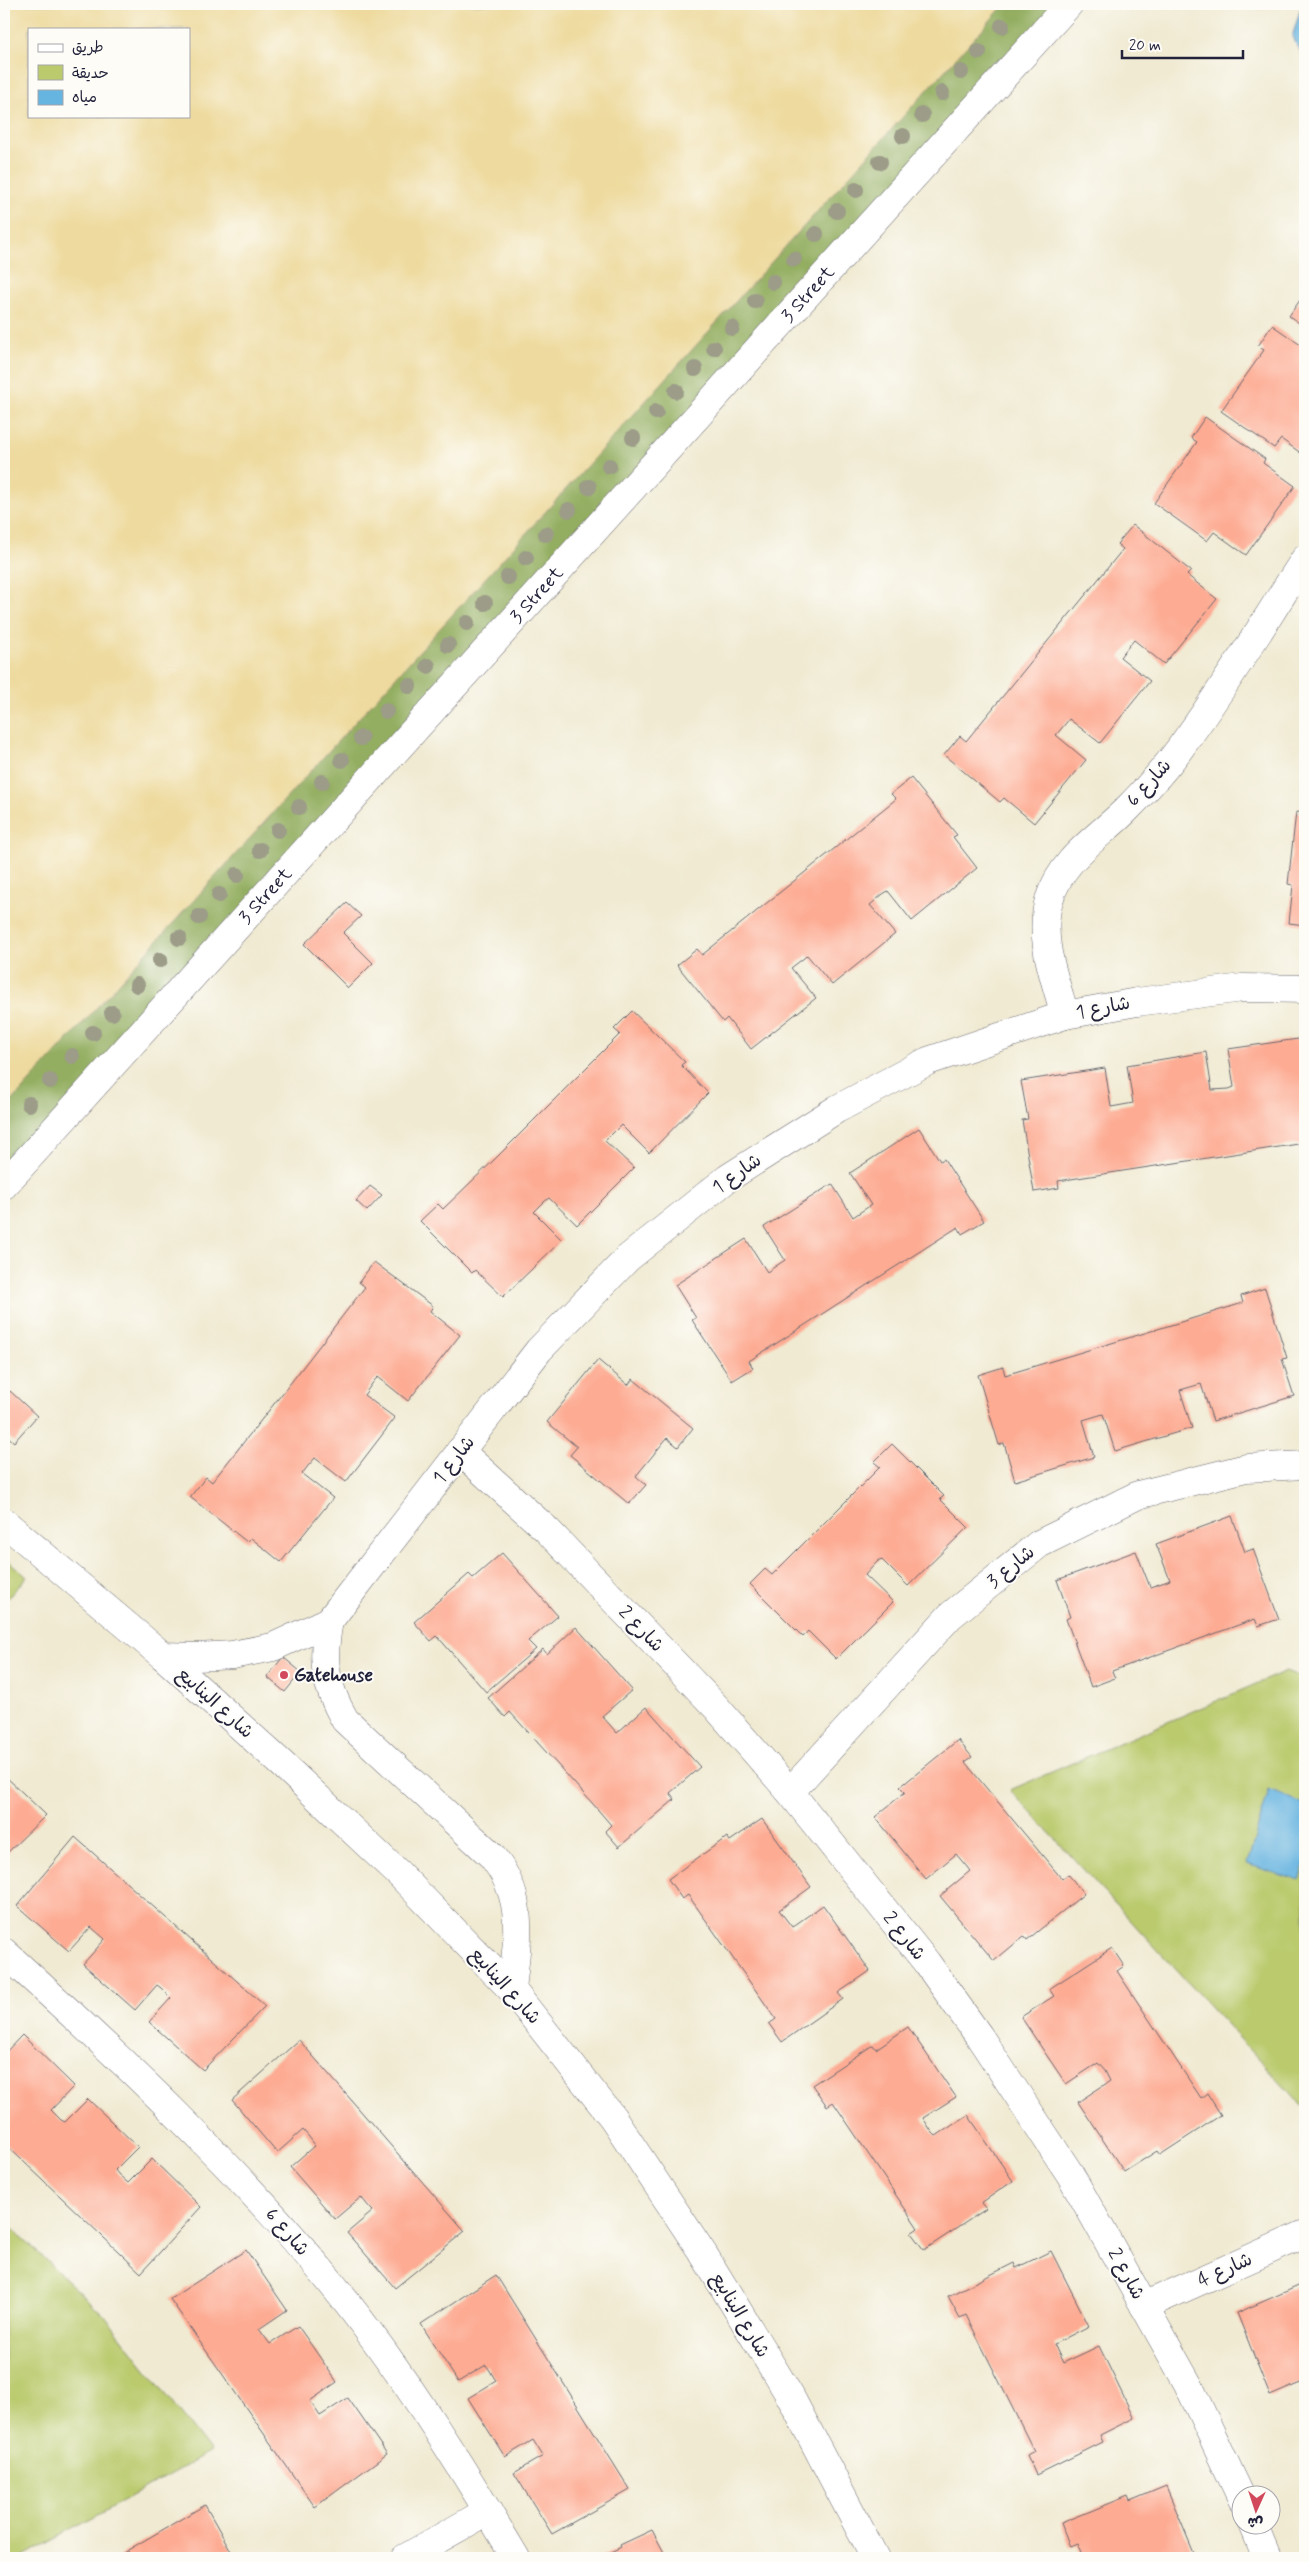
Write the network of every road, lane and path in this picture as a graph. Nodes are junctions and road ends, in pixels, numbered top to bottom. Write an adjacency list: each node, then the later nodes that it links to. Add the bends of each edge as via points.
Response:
1 (1070, 4): 5 (street, 3 Street)
2 (1305, 559): 4 (street, شارع 6, via 1186,740 1123,813 1069,860 1056,880 1048,902 1047,949)
3 (1305, 988): 4 (street, شارع 1, via 1242,988)
4 (1065, 1015): 6 (street, شارع 1, via 928,1061 837,1109 728,1178 628,1258 539,1350)
5 (4, 1185)
6 (460, 1452): 9 (street, شارع 1); 11 (street, شارع 2, via 547,1530 716,1707)
7 (1305, 1465): 11 (street, شارع 3, via 1246,1468 1138,1495 1040,1544 950,1616)
8 (4, 1522): 10 (street, شارع الينابيع)
9 (328, 1621): 10 (street, شارع 1, via 273,1647 197,1658); 13 (street, شارع 1, via 325,1672 332,1697 345,1720 491,1855 509,1881 518,1918)
10 (163, 1656): 13 (street, شارع الينابيع, via 399,1874)
11 (790, 1792): 15 (street, شارع 2, via 927,1963 979,2036 1070,2174)
12 (4, 1952): 17 (street, شارع 6, via 136,2073 254,2194 328,2280 413,2393)
13 (512, 1990): 21 (street, شارع الينابيع, via 613,2118 704,2255 790,2396)
14 (1305, 2234): 15 (street, شارع 4)
15 (1144, 2306): 16 (street, شارع 2, via 1188,2384)
16 (1235, 2484)
17 (488, 2512): 19 (street); 20 (street, شارع 6)
18 (1257, 2534): 22 (street)
19 (405, 2558)
20 (516, 2558)
21 (875, 2558)
22 (1267, 2558)

